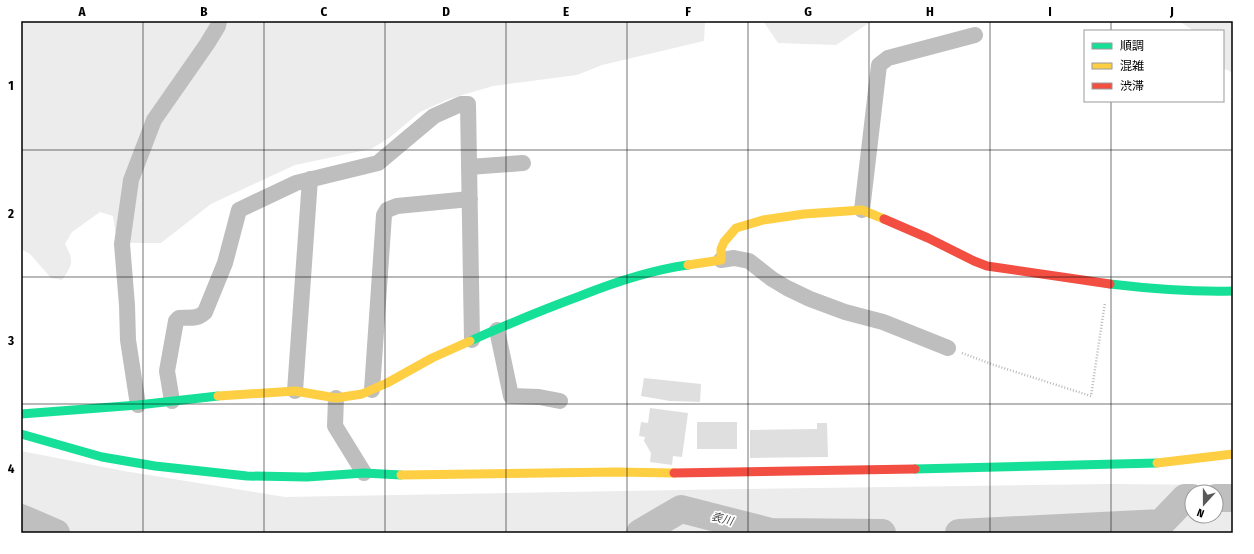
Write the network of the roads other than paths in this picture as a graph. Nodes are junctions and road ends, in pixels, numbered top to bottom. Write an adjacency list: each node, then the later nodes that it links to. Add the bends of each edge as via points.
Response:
1 (219, 21): 18 (street, via 207,44 154,120 131,180 122,244 128,340)
2 (975, 35): 7 (street, via 888,58 879,66)
3 (523, 163): 4 (street)
4 (469, 167): 5 (street, via 468,104 461,104 434,116 378,162); 6 (street)
5 (310, 179): 14 (street); 16 (street, via 239,210 225,263 205,312 196,318 179,318 176,321 167,371)
6 (470, 199): 11 (street); 13 (street, via 397,206 387,210 384,215)
7 (862, 210): 8 (street, via 804,214 763,220 736,228 724,242); 9 (street, via 987,266 1155,289)
8 (720, 260): 10 (street, via 670,267 618,281); 12 (street, via 734,258 749,261 772,280 810,299 883,322)
9 (1233, 291)
10 (497, 330): 11 (street); 17 (street, via 511,396)
11 (472, 340): 13 (street)
12 (948, 348)
13 (372, 390): 15 (street)
14 (295, 391): 15 (street); 16 (street)
15 (336, 398): 22 (street, via 335,426)
16 (172, 401): 18 (street)
17 (560, 401)
18 (138, 405): 19 (street)
19 (21, 414)
20 (21, 434): 22 (street, via 102,457 162,467 247,476 307,477)
21 (1233, 454): 22 (street, via 1166,463 828,471 401,475)
22 (364, 473)

